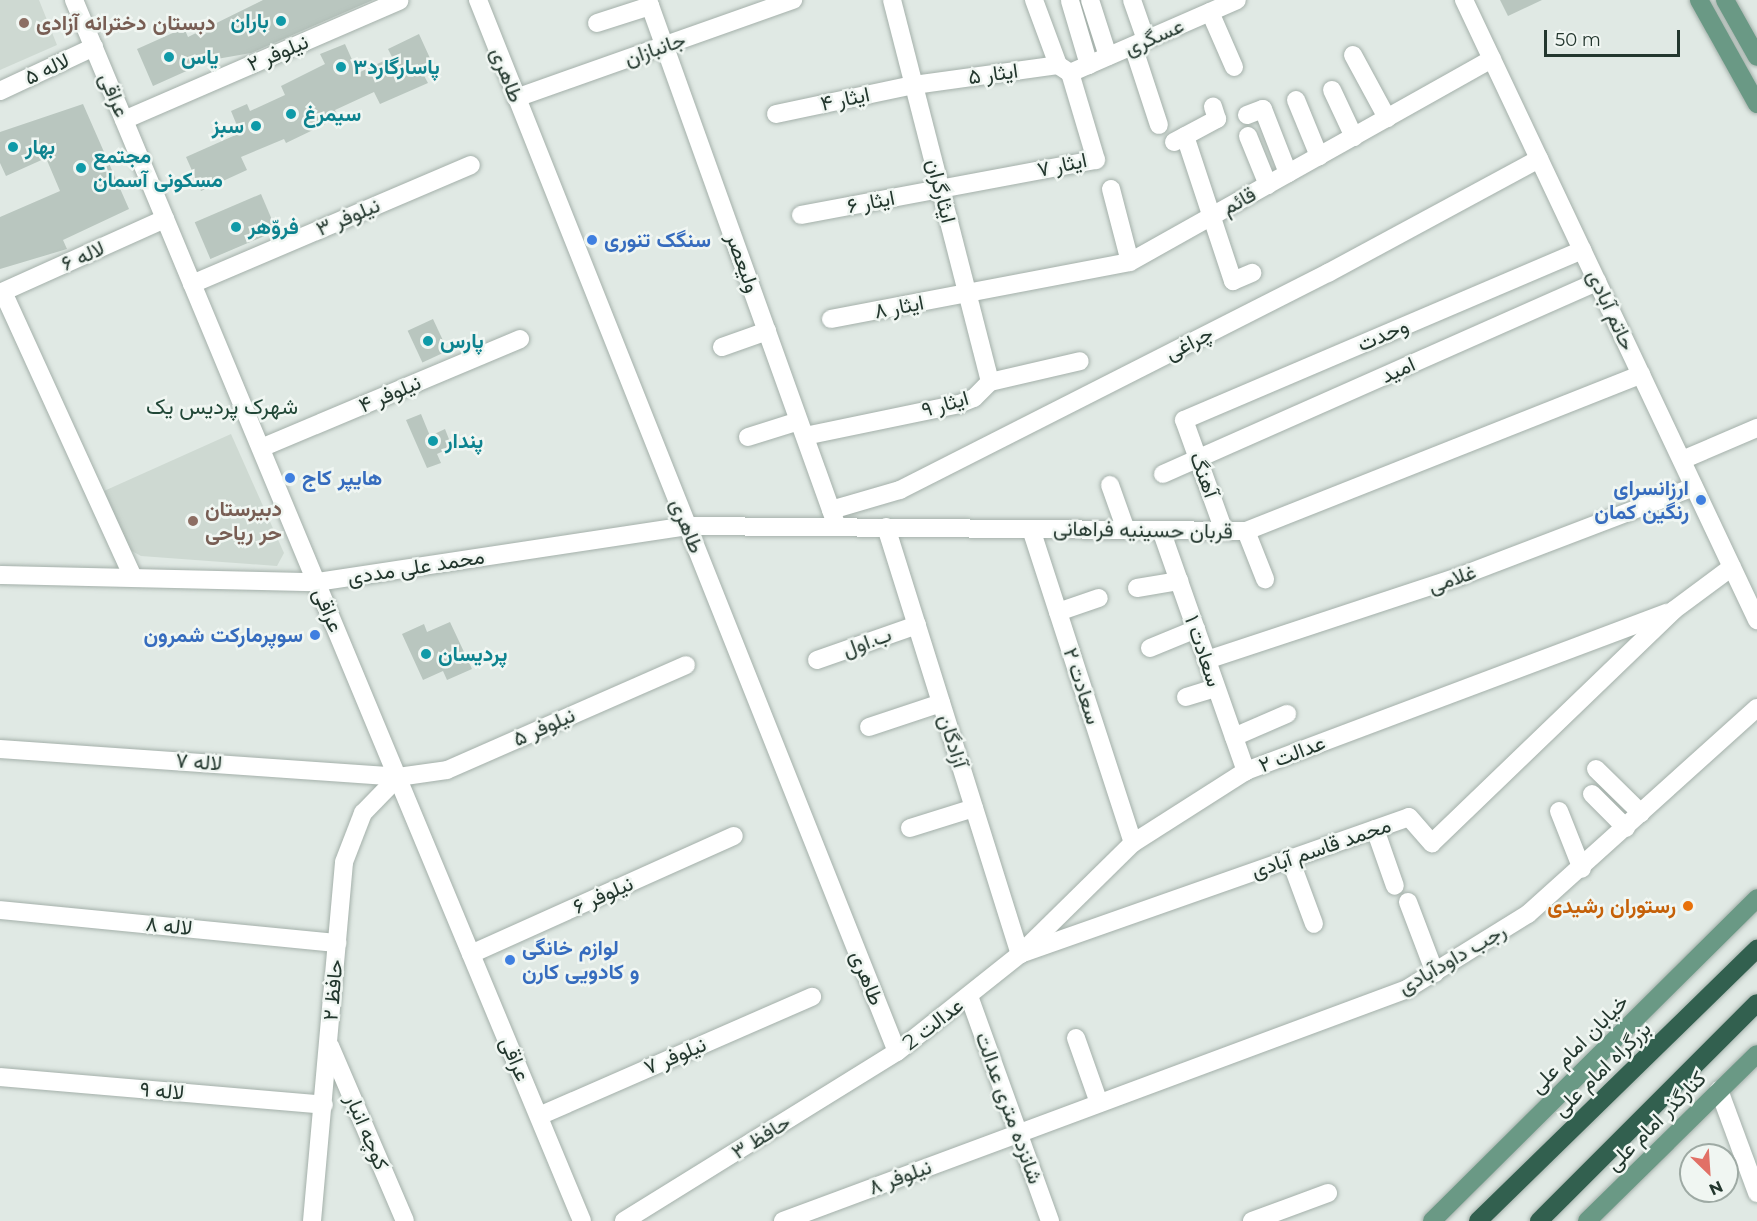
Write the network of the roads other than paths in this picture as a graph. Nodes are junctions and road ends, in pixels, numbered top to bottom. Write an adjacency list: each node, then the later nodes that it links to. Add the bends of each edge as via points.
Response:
1 (74, 0): 19 (street, عراقی)
2 (478, 0): 30 (street, طاهری)
3 (794, 0): 18 (street, جانبازان)
4 (892, 0): 27 (street, ایثارگران)
5 (1034, 0): 26 (street)
6 (1090, 0): 22 (street)
7 (1132, 0): 17 (street)
8 (1237, 0): 15 (street, عسگری)
9 (1464, 0): 23 (street, حاتم آبادی)
10 (1699, 0): 32 (main road)
11 (1725, 0): 20 (main road)
12 (399, 1): 37 (street, نیلوفر ۲)
13 (1070, 1): 24 (street)
14 (649, 3): 16 (street); 18 (street, ولیعصر)
15 (1210, 8): 17 (street, عسگری); 25 (street)
16 (597, 23)
17 (1139, 43): 22 (street, عسگری); 38 (street)
18 (664, 45): 30 (street, جانبازان); 59 (street, ولیعصر)
19 (94, 47): 29 (street, لاله ۵); 37 (street, عراقی)
20 (1756, 52)
21 (1353, 55): 36 (street)
22 (1108, 56): 24 (street, عسگری)
23 (1492, 59): 36 (street, قائم); 42 (street, حاتم آبادی)
24 (1089, 65): 26 (street, عسگری)
25 (1234, 67)
26 (1064, 69): 27 (street, ایثار ۵); 46 (street, ایثار ۷, via 1096,160)
27 (914, 85): 34 (street, ایثار ۴); 46 (street, ایثارگران)
28 (1332, 90): 40 (street)
29 (0, 91)
30 (516, 98): 76 (street, طاهری)
31 (1296, 100): 41 (street)
32 (1757, 104)
33 (1213, 107): 49 (street, via 1217,119 1179,139)
34 (776, 114)
35 (1246, 116): 44 (street, via 1263,109)
36 (1387, 118): 40 (street, قائم)
37 (124, 120): 50 (street, عراقی)
38 (1160, 125)
39 (1248, 136): 45 (street)
40 (1354, 137): 41 (street, قائم)
41 (1319, 156): 44 (street, قائم)
42 (1539, 159): 51 (street, حاتم آبادی); 75 (street, چراغی, via 1328,273 900,490)
43 (471, 165): 55 (street, نیلوفر ۳)
44 (1288, 173): 45 (street, قائم)
45 (1268, 185): 49 (street, قائم)
46 (941, 188): 48 (street, ایثار ۶); 57 (street, ایثارگران)
47 (1112, 189): 52 (street)
48 (801, 215)
49 (1213, 215): 52 (street, قائم); 53 (street, via 1233,281)
50 (165, 219): 55 (street, عراقی); 56 (street, لاله ۶)
51 (1582, 250): 54 (street, حاتم آبادی); 65 (street, وحدت)
52 (1130, 262): 57 (street, قائم)
53 (1252, 273)
54 (1597, 282): 63 (street, حاتم آبادی); 70 (street, امید)
55 (192, 284): 69 (street, عراقی)
56 (2, 293): 85 (street)
57 (968, 294): 58 (street, ایثار ۸); 64 (street, ایثارگران)
58 (831, 319)
59 (767, 331): 61 (street); 66 (street, ولیعصر)
60 (520, 339): 69 (street, نیلوفر ۴)
61 (722, 346)
62 (1080, 361): 64 (street, ایثار ۹)
63 (1641, 375): 71 (street, حاتم آبادی); 82 (street, قربان حسینیه فراهانی)
64 (990, 382): 66 (street, ایثار ۹, via 974,398 959,404)
65 (1184, 420): 70 (street, آهنگ)
66 (802, 428): 68 (street, ایثار ۹); 75 (street, ولیعصر)
67 (1757, 428): 71 (street)
68 (748, 437)
69 (261, 448): 88 (street, عراقی)
70 (1198, 459): 72 (street, امید); 81 (street, آهنگ)
71 (1682, 460): 74 (street, حاتم آبادی)
72 (1163, 474)
73 (1110, 485): 79 (street)
74 (1694, 487): 83 (street, حاتم آبادی); 98 (street, غلامی, via 1461,576)
75 (835, 518): 76 (street, قربان حسینیه فراهانی); 77 (street, قربان حسینیه فراهانی)
76 (687, 526): 88 (street, محمد علی مددی); 137 (street, طاهری)
77 (886, 527): 78 (street, قربان حسینیه فراهانی); 94 (street, آزادگان)
78 (1031, 529): 79 (street, قربان حسینیه فراهانی); 92 (street, سعادت ۲)
79 (1126, 530): 80 (street, قربان حسینیه فراهانی)
80 (1161, 530): 81 (street, قربان حسینیه فراهانی); 87 (street, سعادت ۱)
81 (1224, 531): 82 (street, قربان حسینیه فراهانی)
82 (1246, 531): 86 (street)
83 (1732, 567): 91 (street, محمد قاسم آبادی); 93 (street, حاتم آبادی)
84 (0, 575): 85 (street, محمد علی مددی)
85 (133, 577): 88 (street, محمد علی مددی)
86 (1265, 579)
87 (1179, 581): 89 (street); 95 (street, سعادت ۱)
88 (316, 582): 110 (street, عراقی)
89 (1137, 588)
90 (1099, 598): 92 (street)
91 (1674, 610): 109 (street, عدالت ۲); 117 (street, محمد قاسم آبادی, via 1432,843 1409,817)
92 (1058, 612): 119 (street, سعادت ۲)
93 (1757, 620)
94 (917, 625): 97 (street, ب.اول); 102 (street, آزادگان)
95 (1196, 629): 96 (street); 98 (street, سعادت ۱)
96 (1150, 648)
97 (817, 660)
98 (1207, 660): 100 (street, سعادت ۱)
99 (686, 665): 110 (street, نیلوفر ۵, via 447,770)
100 (1216, 688): 101 (street); 106 (street, سعادت ۱)
101 (1186, 697)
102 (941, 703): 105 (street); 112 (street, آزادگان)
103 (1757, 708): 114 (street, رجب داودآبادی)
104 (1287, 714): 106 (street)
105 (869, 727)
106 (1234, 737): 109 (street, سعادت ۱)
107 (0, 748): 110 (street, لاله ۷)
108 (1596, 769): 114 (street)
109 (1245, 771): 119 (street, عدالت ۲)
110 (398, 777): 127 (street, حافظ ۲, via 363,813 344,862); 129 (street, عراقی)
111 (1592, 794): 116 (street)
112 (974, 808): 115 (street); 130 (street, آزادگان)
113 (1559, 811): 121 (street)
114 (1641, 813): 116 (street, رجب داودآبادی)
115 (910, 828)
116 (1626, 828): 121 (street, رجب داودآبادی)
117 (1375, 829): 120 (street, محمد قاسم آبادی); 122 (street)
118 (734, 836): 129 (street, نیلوفر ۶)
119 (1133, 843): 130 (street, عدالت ۲)
120 (1290, 859): 126 (street); 130 (street, محمد قاسم آبادی)
121 (1582, 868): 131 (street, رجب داودآبادی, via 1528,914)
122 (1395, 886)
123 (1757, 898): 155 (main road, خیابان امام علی)
124 (1408, 902): 131 (street)
125 (0, 910): 127 (street, لاله ۸)
126 (1314, 924)
127 (337, 943): 136 (street, حافظ ۲)
128 (1757, 949): 156 (highway, بزرگراه امام علی)
129 (471, 954): 143 (street, عراقی)
130 (1020, 954): 132 (street, عدالت ۲)
131 (1435, 973): 141 (street, رجب داودآبادی, via 1407,988)
132 (969, 996): 137 (street, عدالت 2); 144 (street, شانزده متری عدالت)
133 (812, 997): 143 (street, نیلوفر ۷)
134 (1757, 1003): 157 (highway)
135 (1076, 1038): 141 (street)
136 (329, 1043): 142 (street, حافظ ۲); 149 (street, کوچه انبار)
137 (897, 1052): 151 (street, حافظ ۳)
138 (1757, 1054): 140 (main road, کنارگذر امام علی)
139 (0, 1077): 142 (street, لاله ۹)
140 (1719, 1090): 145 (street); 158 (main road, کنارگذر امام علی)
141 (1099, 1103): 144 (street, رجب داودآبادی)
142 (324, 1105): 148 (street, حافظ ۲)
143 (539, 1116): 150 (street, عراقی)
144 (1018, 1133): 152 (street, نیلوفر ۸); 153 (street, شانزده متری عدالت)
145 (1754, 1174): 147 (street)
146 (1329, 1193): 154 (street)
147 (1757, 1193)
148 (312, 1221)
149 (405, 1221)
150 (582, 1221)
151 (624, 1221)
152 (783, 1221)
153 (1050, 1221)
154 (1252, 1221)
155 (1432, 1221)
156 (1478, 1221)
157 (1539, 1221)
158 (1587, 1221)

